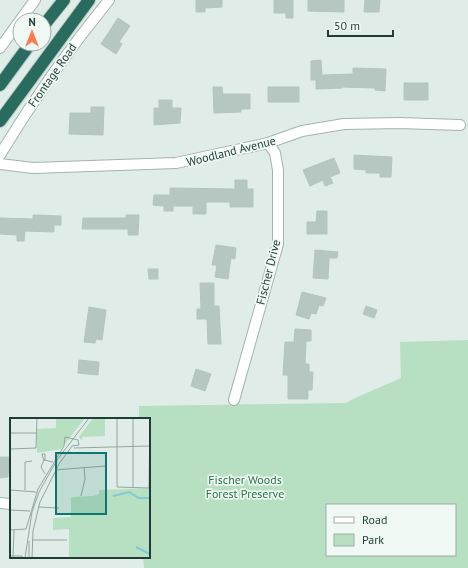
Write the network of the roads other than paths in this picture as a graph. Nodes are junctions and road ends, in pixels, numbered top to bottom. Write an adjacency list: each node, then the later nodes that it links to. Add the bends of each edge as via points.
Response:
1 (35, 0): 6 (street)
2 (64, 0): 5 (highway)
3 (89, 0): 9 (highway)
4 (109, 0): 12 (street, Frontage Road, via 28,107)
5 (52, 15)
6 (0, 48)
7 (24, 52): 8 (highway)
8 (0, 85)
9 (0, 121)
10 (460, 125): 11 (street, Woodland Avenue, via 344,124 302,131)
11 (268, 143): 13 (street, Woodland Avenue, via 176,163 34,168); 14 (street, Fischer Drive, via 275,153 278,170 278,244)
12 (0, 154)
13 (0, 164)
14 (234, 400)
15 (0, 503): 16 (street)
16 (10, 504)

